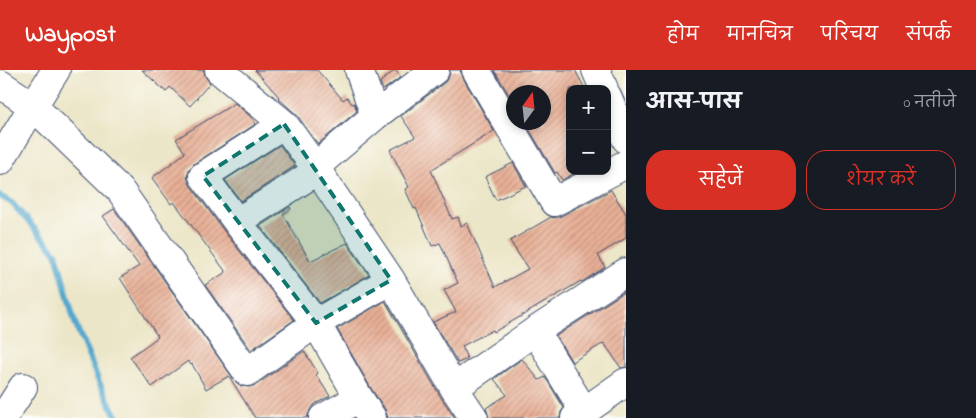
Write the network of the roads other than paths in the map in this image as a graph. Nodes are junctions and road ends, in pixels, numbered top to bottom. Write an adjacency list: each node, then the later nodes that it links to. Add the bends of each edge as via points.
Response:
1 (4, 70): 8 (street)
2 (56, 70): 12 (street)
3 (219, 70): 14 (street)
4 (359, 70): 13 (street)
5 (435, 70): 13 (street)
6 (476, 70): 17 (street, via 554,202)
7 (596, 70): 10 (street)
8 (0, 78)
9 (0, 84): 12 (street)
10 (602, 85)
11 (611, 105): 15 (street)
12 (33, 106): 16 (street); 22 (street, via 120,190 247,372)
13 (375, 116): 18 (street)
14 (284, 124): 18 (street); 19 (street, via 203,176)
15 (626, 139)
16 (0, 162)
17 (626, 164)
18 (316, 169): 19 (street); 21 (street)
19 (237, 222): 22 (street)
20 (626, 272): 23 (street)
21 (390, 280): 22 (street); 26 (street)
22 (316, 323): 27 (street)
23 (535, 331): 26 (street); 28 (street)
24 (626, 382): 28 (street)
25 (23, 387): 30 (street)
26 (454, 388): 31 (street)
27 (365, 408): 29 (street)
28 (579, 415)
29 (328, 417)
30 (4, 418)
31 (474, 418)

